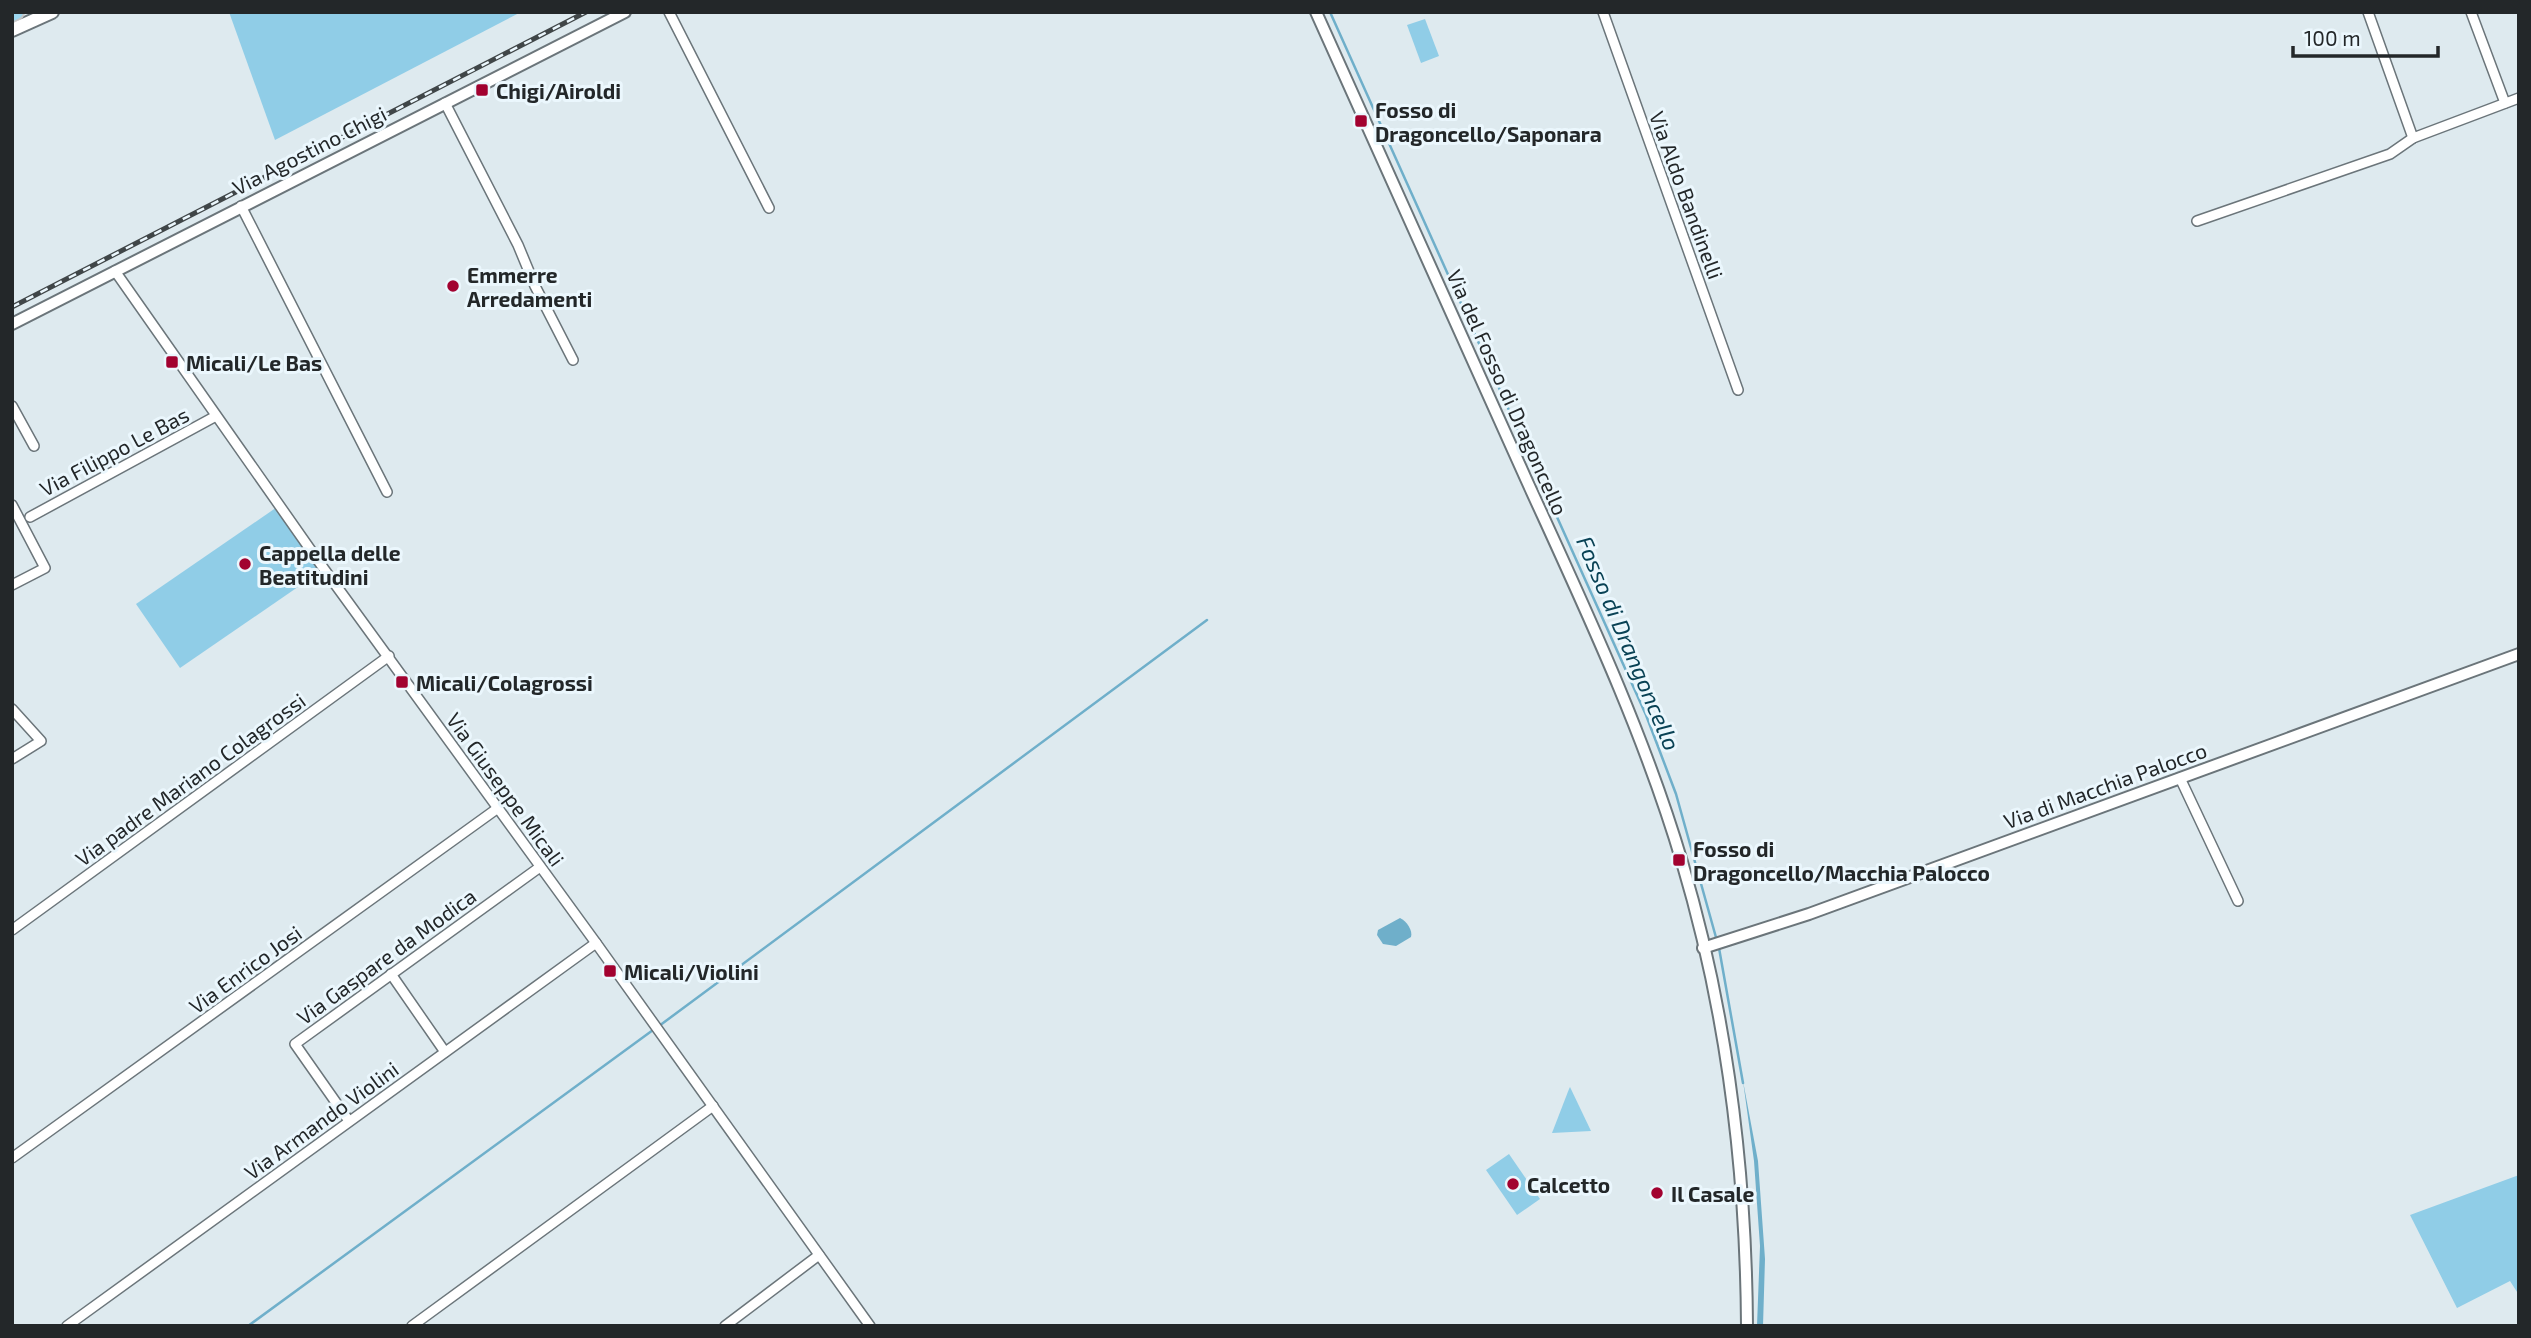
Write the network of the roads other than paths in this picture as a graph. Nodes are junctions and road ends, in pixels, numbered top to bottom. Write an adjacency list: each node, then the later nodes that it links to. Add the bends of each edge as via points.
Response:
1 (52, 12): 8 (main road)
2 (625, 12): 10 (street, Via Agostino Chigi)
3 (669, 12): 14 (street)
4 (1316, 12): 37 (street, Via del Fosso di Dragoncello, via 1597,637 1661,792)
5 (1603, 12): 19 (street, Via Aldo Bandinelli)
6 (2368, 12): 12 (street)
7 (2471, 12): 11 (street)
8 (12, 30)
9 (2519, 98): 11 (street)
10 (445, 103): 13 (street, Via Agostino Chigi); 18 (street)
11 (2505, 103): 12 (street)
12 (2413, 138): 15 (street, via 2390,154)
13 (242, 206): 16 (street, Via Agostino Chigi); 23 (street)
14 (769, 208)
15 (2197, 221)
16 (115, 271): 17 (street, Via Agostino Chigi); 21 (street, Via Giuseppe Micali)
17 (12, 324)
18 (573, 360)
19 (1738, 390)
20 (12, 406): 22 (street)
21 (216, 416): 25 (street, Via Filippo Le Bas); 28 (street, Via Giuseppe Micali)
22 (34, 446)
23 (387, 492)
24 (12, 505): 26 (street, via 45,568)
25 (30, 517)
26 (12, 585)
27 (2519, 654): 31 (street, Via di Macchia Palocco)
28 (389, 656): 32 (street, Via Giuseppe Micali); 35 (street, Via padre Mariano Colagrossi)
29 (12, 709): 30 (street, via 41,741)
30 (12, 759)
31 (2180, 778): 34 (street); 37 (street, Via di Macchia Palocco, via 1809,914)
32 (498, 808): 33 (street, Via Giuseppe Micali); 42 (street, Via Enrico Josi)
33 (540, 867): 36 (street, Via Giuseppe Micali); 38 (street, Via Gaspare da Modica)
34 (2238, 901)
35 (12, 930)
36 (596, 943): 39 (street, Via Armando Violini); 40 (street, Via Giuseppe Micali)
37 (1714, 944): 48 (street, Via del Fosso di Dragoncello, via 1744,1221)
38 (391, 974): 39 (street); 41 (street, Via Gaspare da Modica, via 295,1044)
39 (445, 1052): 41 (street, Via Armando Violini)
40 (713, 1106): 43 (street, Via Giuseppe Micali); 45 (street)
41 (349, 1122): 44 (street, Via Armando Violini)
42 (12, 1158)
43 (819, 1255): 46 (street); 47 (street, Via Giuseppe Micali)
44 (66, 1326)
45 (412, 1326)
46 (724, 1326)
47 (870, 1326)
48 (1746, 1326)

